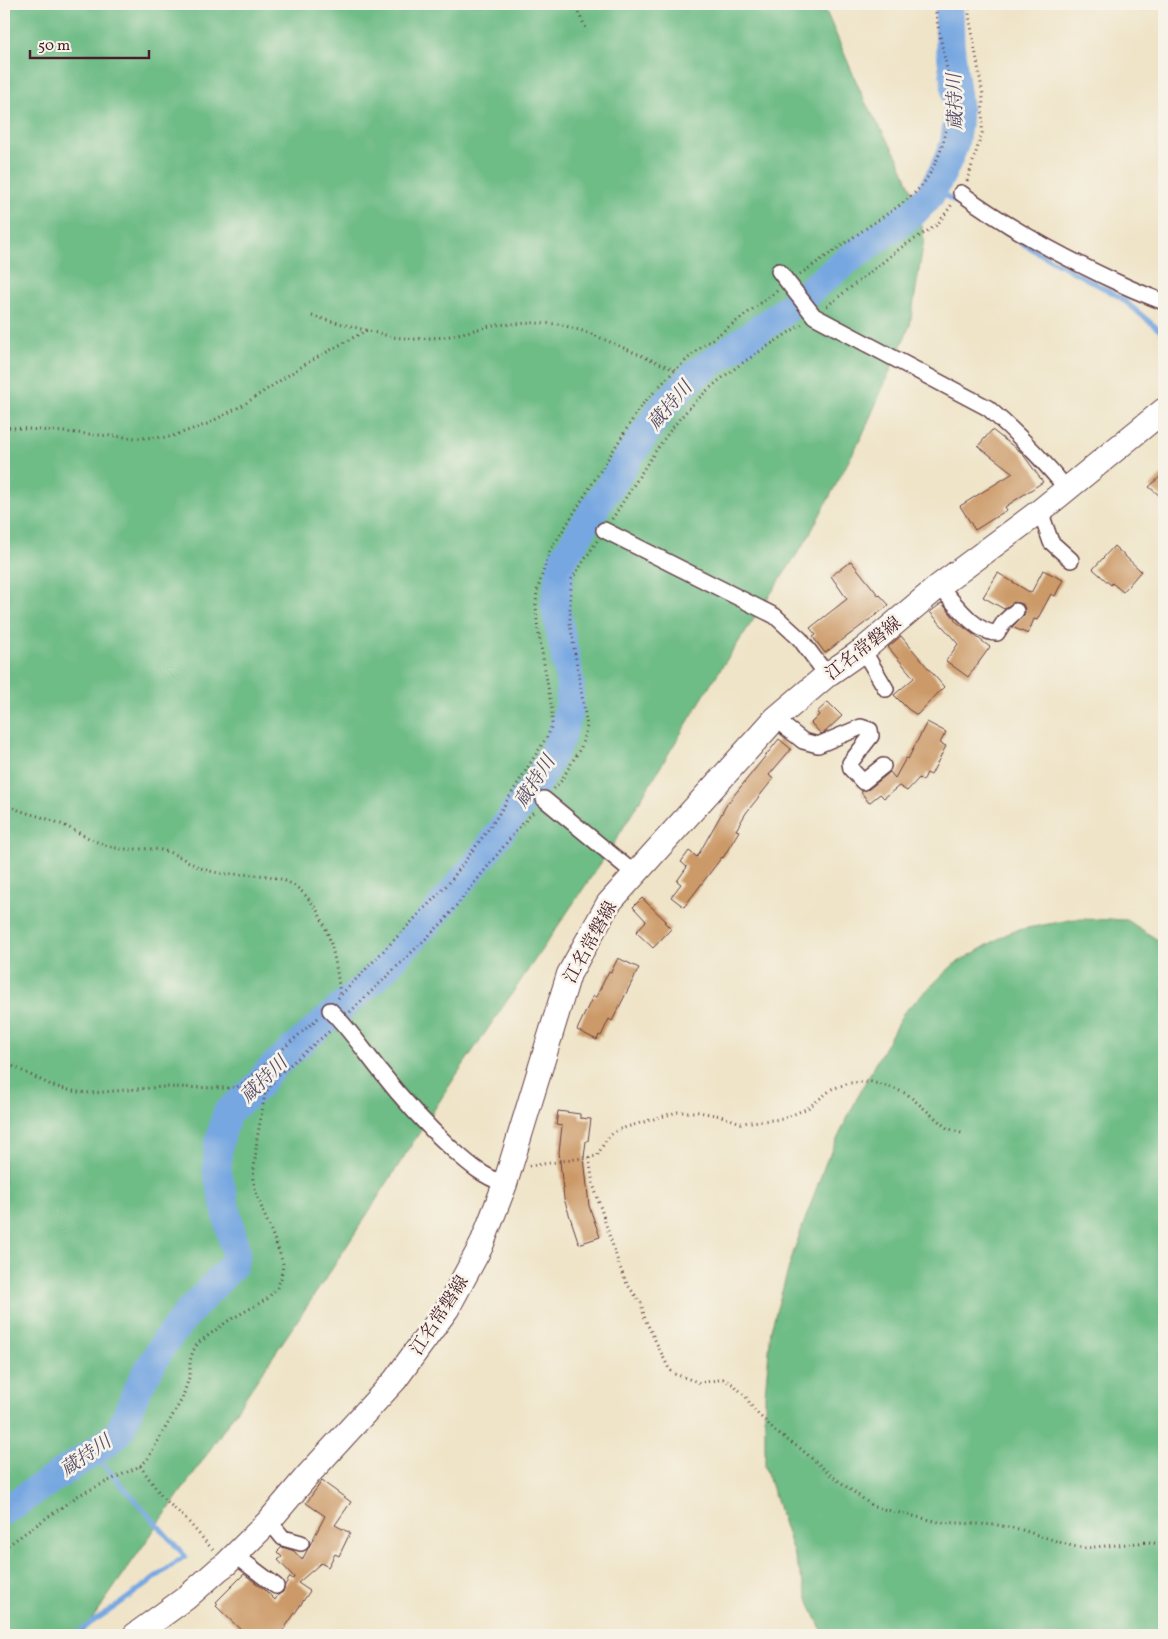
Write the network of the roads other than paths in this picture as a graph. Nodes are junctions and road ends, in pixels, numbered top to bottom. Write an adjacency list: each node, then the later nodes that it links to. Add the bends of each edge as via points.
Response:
1 (960, 193): 3 (street, via 1028,236 1125,286)
2 (784, 277): 5 (street, via 814,316 988,408 1037,454)
3 (1164, 302)
4 (1164, 410): 5 (main road, 江名常磐線)
5 (1066, 488): 6 (main road, 江名常磐線)
6 (1040, 510): 8 (street, via 1051,542); 9 (main road, 江名常磐線)
7 (604, 530): 12 (street, via 775,616 800,639)
8 (1071, 560)
9 (939, 586): 10 (street, via 976,626 990,633 997,633); 11 (main road, 江名常磐線)
10 (1016, 611)
11 (863, 650): 12 (main road, 江名常磐線); 13 (street)
12 (827, 675): 14 (main road, 江名常磐線)
13 (886, 689)
14 (775, 719): 15 (street, via 803,741 818,745 861,727 866,728 871,736 850,764 851,769 863,782); 17 (main road, 江名常磐線)
15 (882, 766)
16 (544, 800): 17 (street)
17 (635, 874): 19 (main road, 江名常磐線, via 608,904 569,974)
18 (330, 1010): 19 (street, via 433,1131 488,1178)
19 (508, 1174): 20 (main road, 江名常磐線, via 481,1246 447,1308 395,1380)
20 (269, 1521): 21 (street, via 283,1538); 22 (main road, 江名常磐線)
21 (301, 1543)
22 (230, 1560): 23 (street); 24 (main road, 江名常磐線)
23 (276, 1586)
24 (137, 1635)

